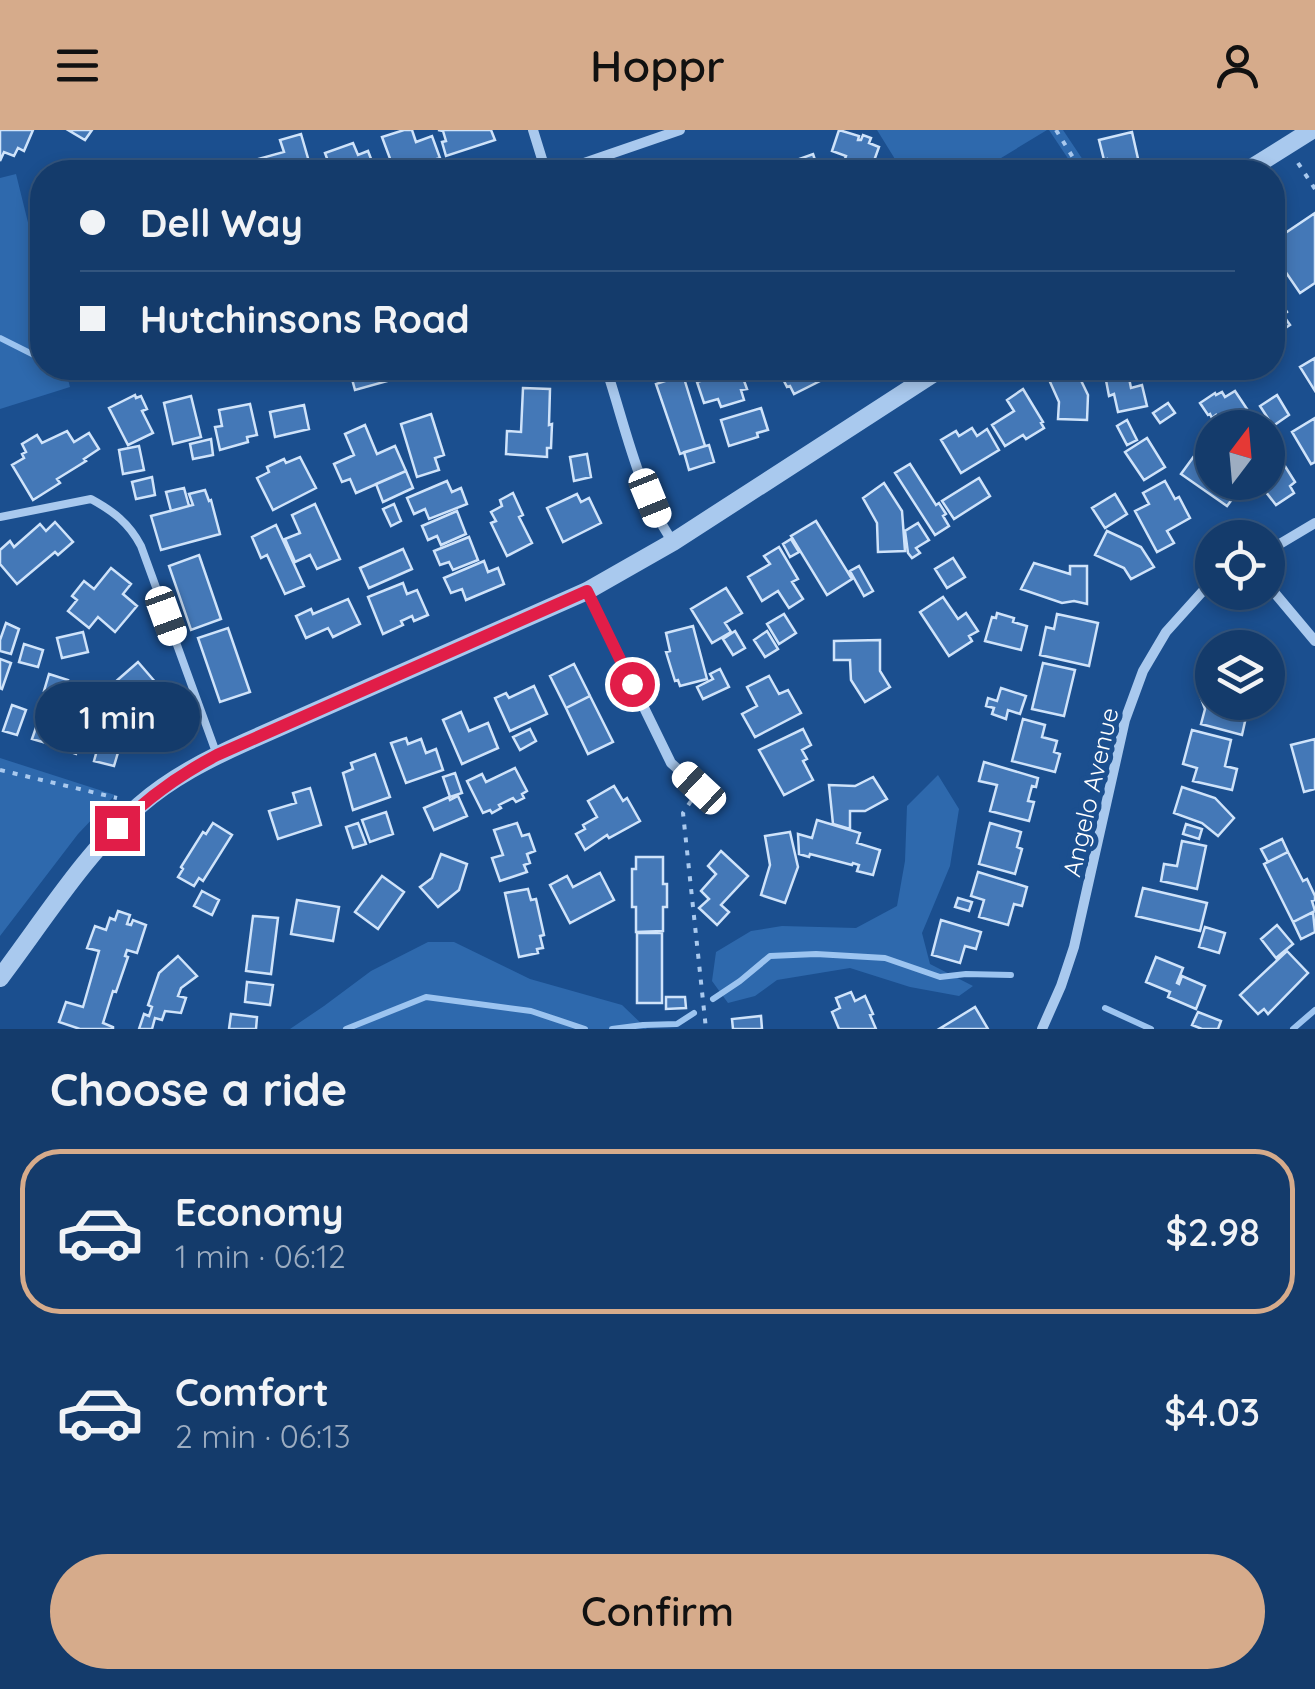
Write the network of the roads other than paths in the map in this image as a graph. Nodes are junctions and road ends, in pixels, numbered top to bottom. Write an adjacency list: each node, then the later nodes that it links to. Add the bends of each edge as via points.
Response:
1 (533, 130): 4 (street)
2 (680, 130): 5 (street)
3 (1312, 130): 6 (street)
4 (542, 160)
5 (593, 160)
6 (1264, 160)
7 (610, 380): 12 (street, via 639,471)
8 (924, 380): 12 (street)
9 (0, 517): 17 (lane, via 91,499 134,532)
10 (1315, 523): 11 (street)
11 (1285, 541)
12 (674, 542): 13 (street)
13 (587, 591): 17 (street); 18 (street, via 671,762)
14 (1195, 600): 20 (street, Angelo Avenue, via 1143,671 1125,720 1074,947)
15 (1285, 605): 16 (street)
16 (1315, 641)
17 (217, 755): 19 (street, via 141,804)
18 (699, 788)
19 (0, 978)
20 (1042, 1029)

